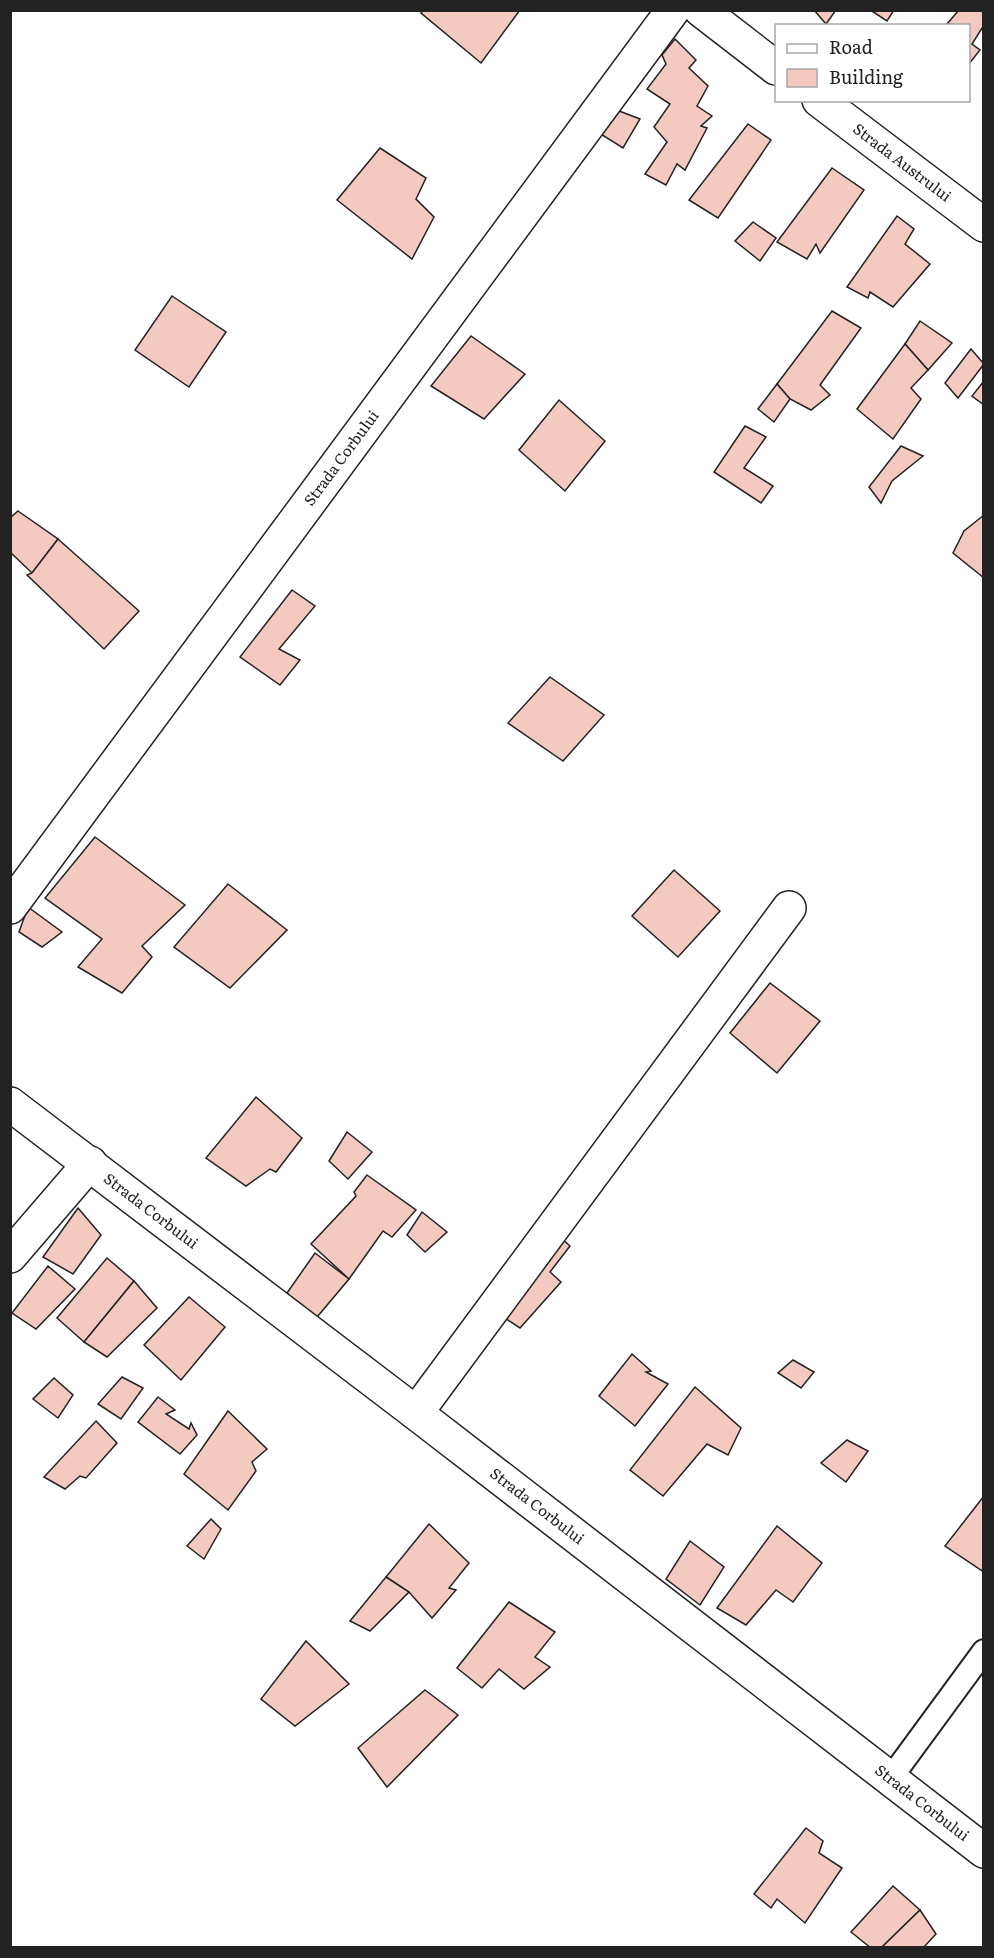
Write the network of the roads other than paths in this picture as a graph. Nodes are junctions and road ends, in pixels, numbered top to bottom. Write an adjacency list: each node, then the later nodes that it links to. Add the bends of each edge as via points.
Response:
1 (673, 10): 6 (street, Strada Corbului)
2 (701, 10): 3 (street)
3 (775, 66)
4 (822, 102): 5 (street, Strada Austrului)
5 (984, 225)
6 (10, 908)
7 (789, 908): 11 (street)
8 (10, 1104): 9 (street, Strada Corbului)
9 (90, 1163): 10 (street, Strada Corbului); 11 (street, Strada Corbului)
10 (10, 1256)
11 (416, 1413): 13 (street, Strada Corbului)
12 (984, 1651): 13 (lane)
13 (890, 1779): 14 (street, Strada Corbului)
14 (984, 1851)

